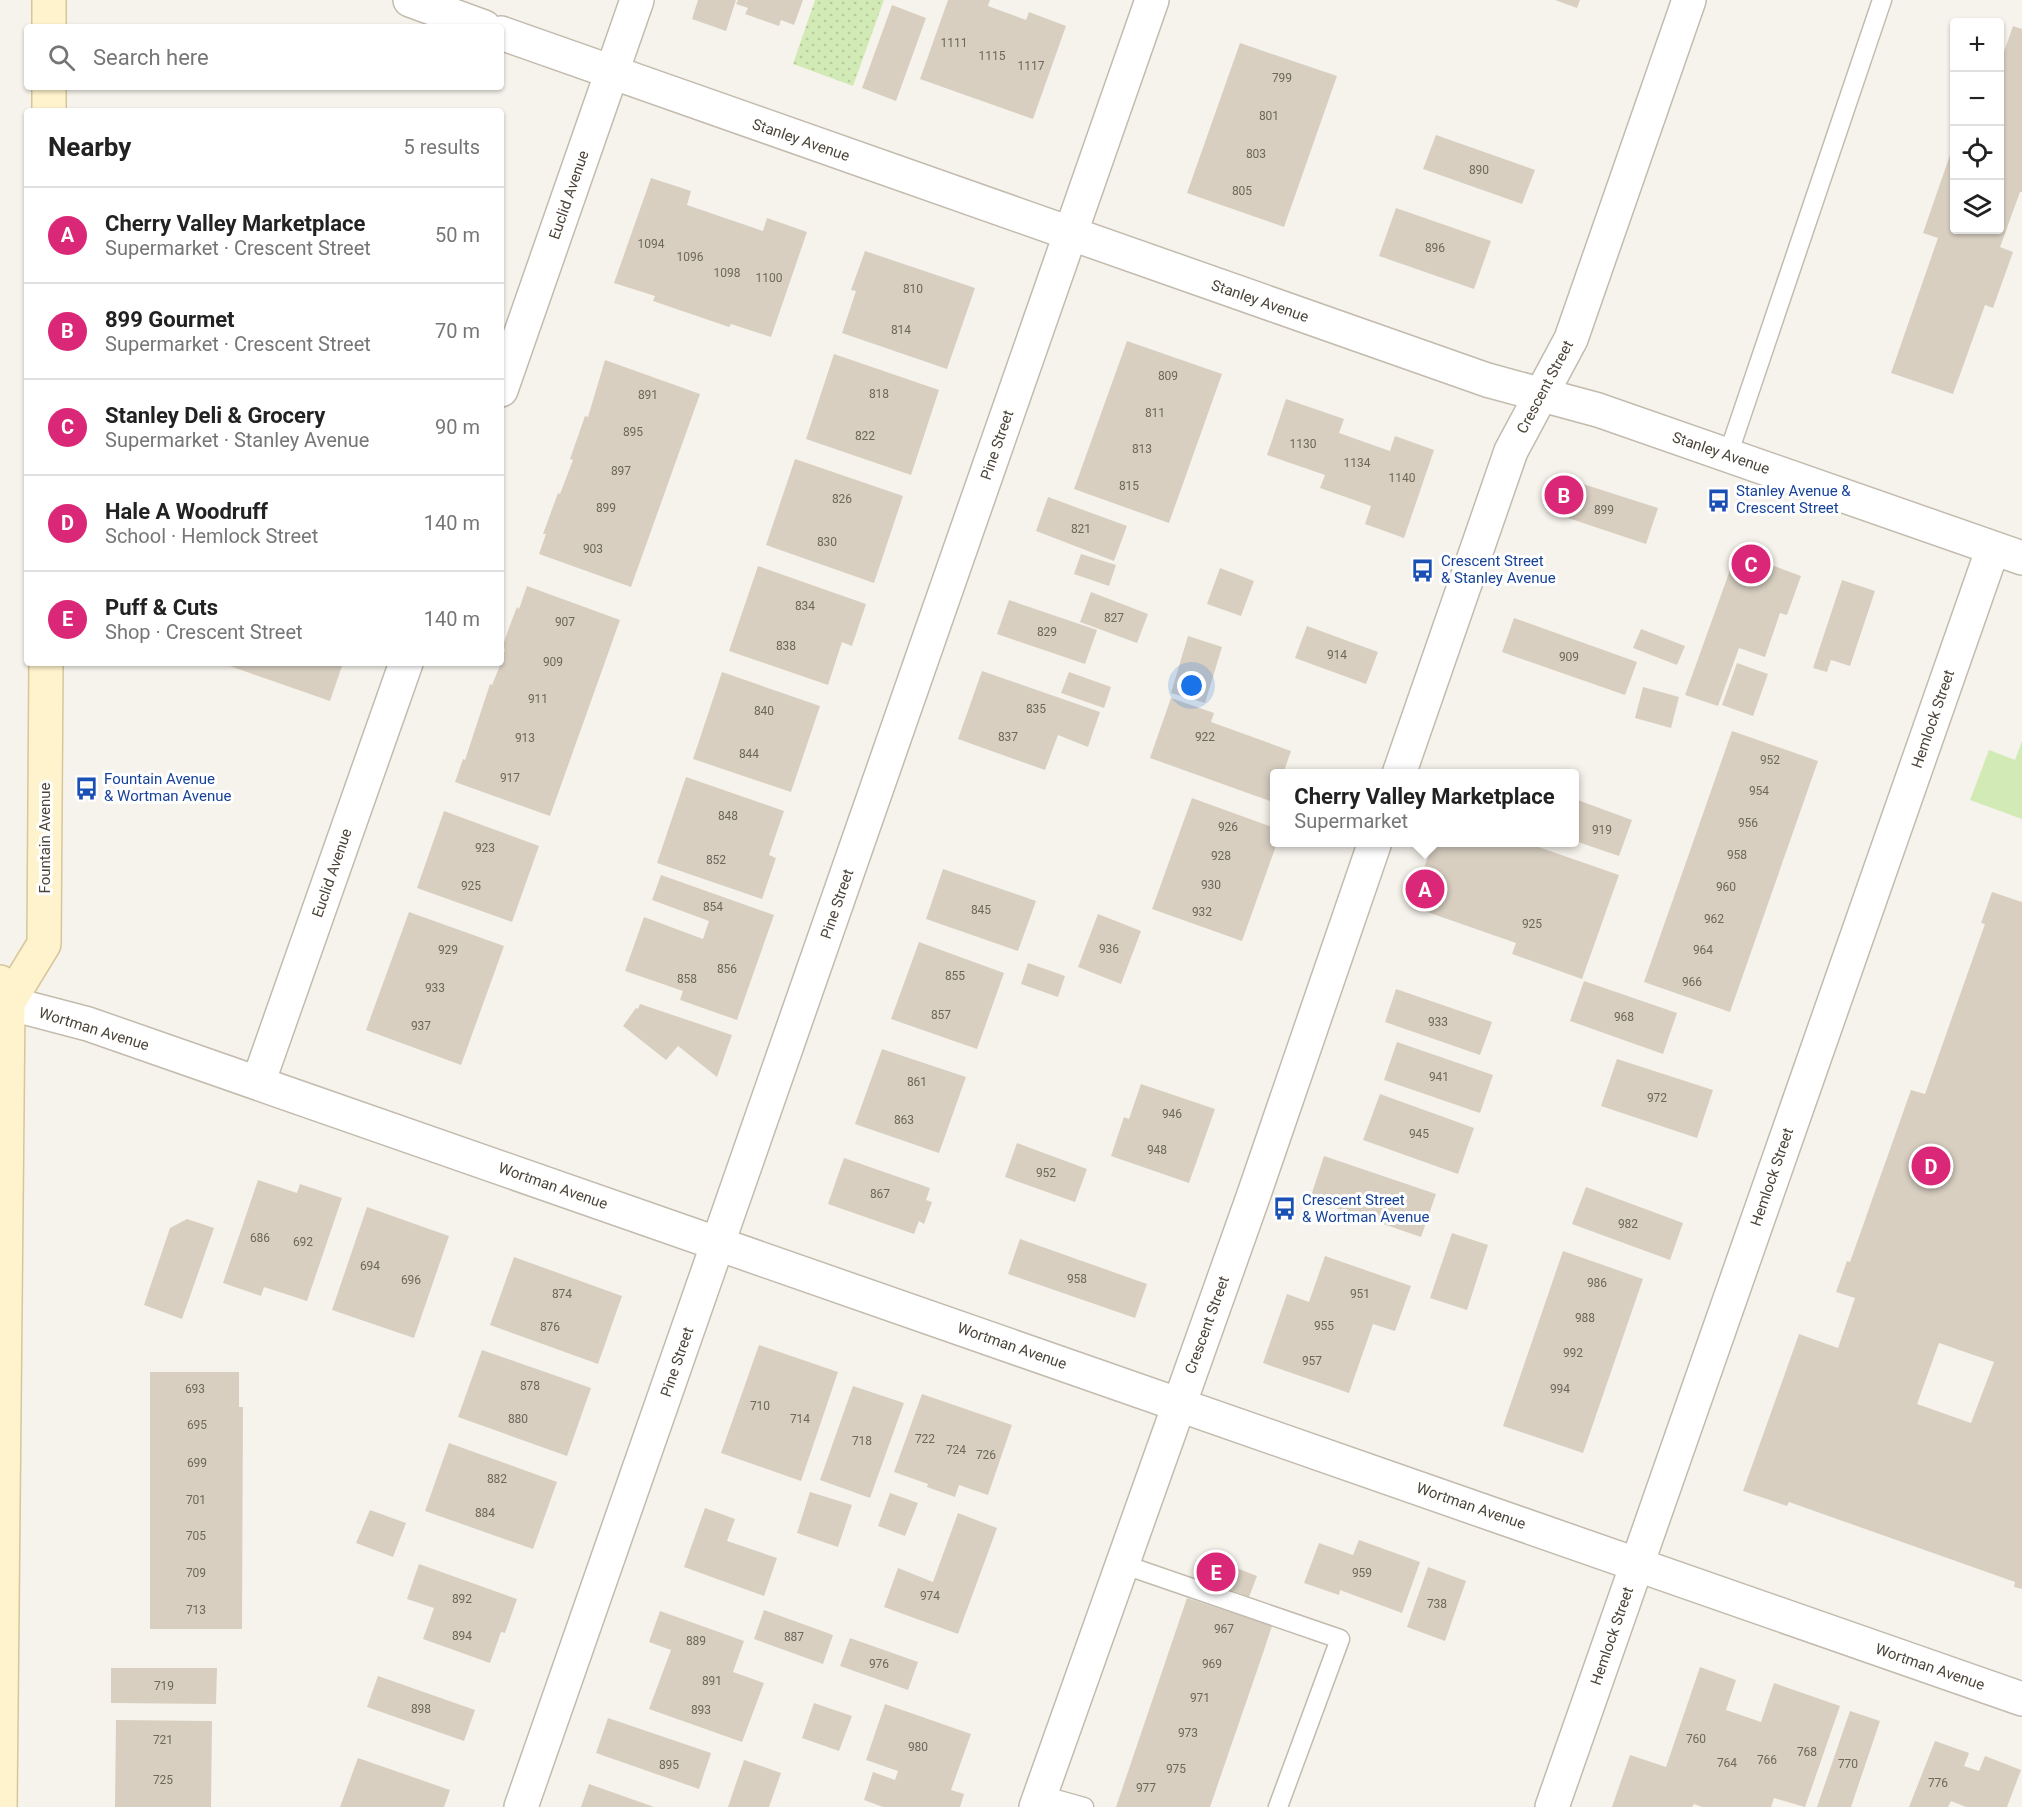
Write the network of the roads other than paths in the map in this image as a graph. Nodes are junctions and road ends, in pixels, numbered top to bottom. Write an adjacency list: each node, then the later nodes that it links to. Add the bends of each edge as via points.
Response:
1 (49, 0): 7 (main road)
2 (410, 0): 8 (street)
3 (637, 0): 10 (street, Euclid Avenue)
4 (1152, 0): 13 (street, Pine Street)
5 (1689, 0): 15 (street, Crescent Street, via 1571,339)
6 (1882, 0): 16 (lane)
7 (49, 24)
8 (476, 24)
9 (504, 34): 10 (street, Stanley Avenue)
10 (611, 74): 13 (street, Stanley Avenue); 14 (street, Euclid Avenue)
11 (49, 90): 12 (main road)
12 (49, 108)
13 (1071, 234): 15 (street, Stanley Avenue, via 1487,380); 24 (street, Pine Street)
14 (504, 381)
15 (1541, 395): 16 (street, Stanley Avenue, via 1598,410); 20 (street, Crescent Street, via 1510,451)
16 (1728, 455): 17 (street, Stanley Avenue)
17 (2008, 553): 27 (street, Hemlock Street)
18 (46, 666): 22 (main road, Fountain Avenue, via 44,944)
19 (405, 666): 23 (street, Euclid Avenue)
20 (1401, 769)
21 (1374, 847): 25 (street, Crescent Street)
22 (3, 996): 23 (street, Wortman Avenue); 30 (main road)
23 (258, 1083): 24 (street, Wortman Avenue)
24 (718, 1244): 25 (street, Wortman Avenue); 31 (street, Pine Street)
25 (1178, 1403): 26 (street, Crescent Street); 27 (street, Wortman Avenue)
26 (1122, 1564): 29 (street, Crescent Street); 33 (lane, via 1340,1639)
27 (1637, 1564): 28 (street, Wortman Avenue); 34 (street, Hemlock Street)
28 (2022, 1699)
29 (1039, 1801): 32 (lane)
30 (0, 1807)
31 (521, 1807)
32 (1084, 1807)
33 (1278, 1807)
34 (1552, 1807)

